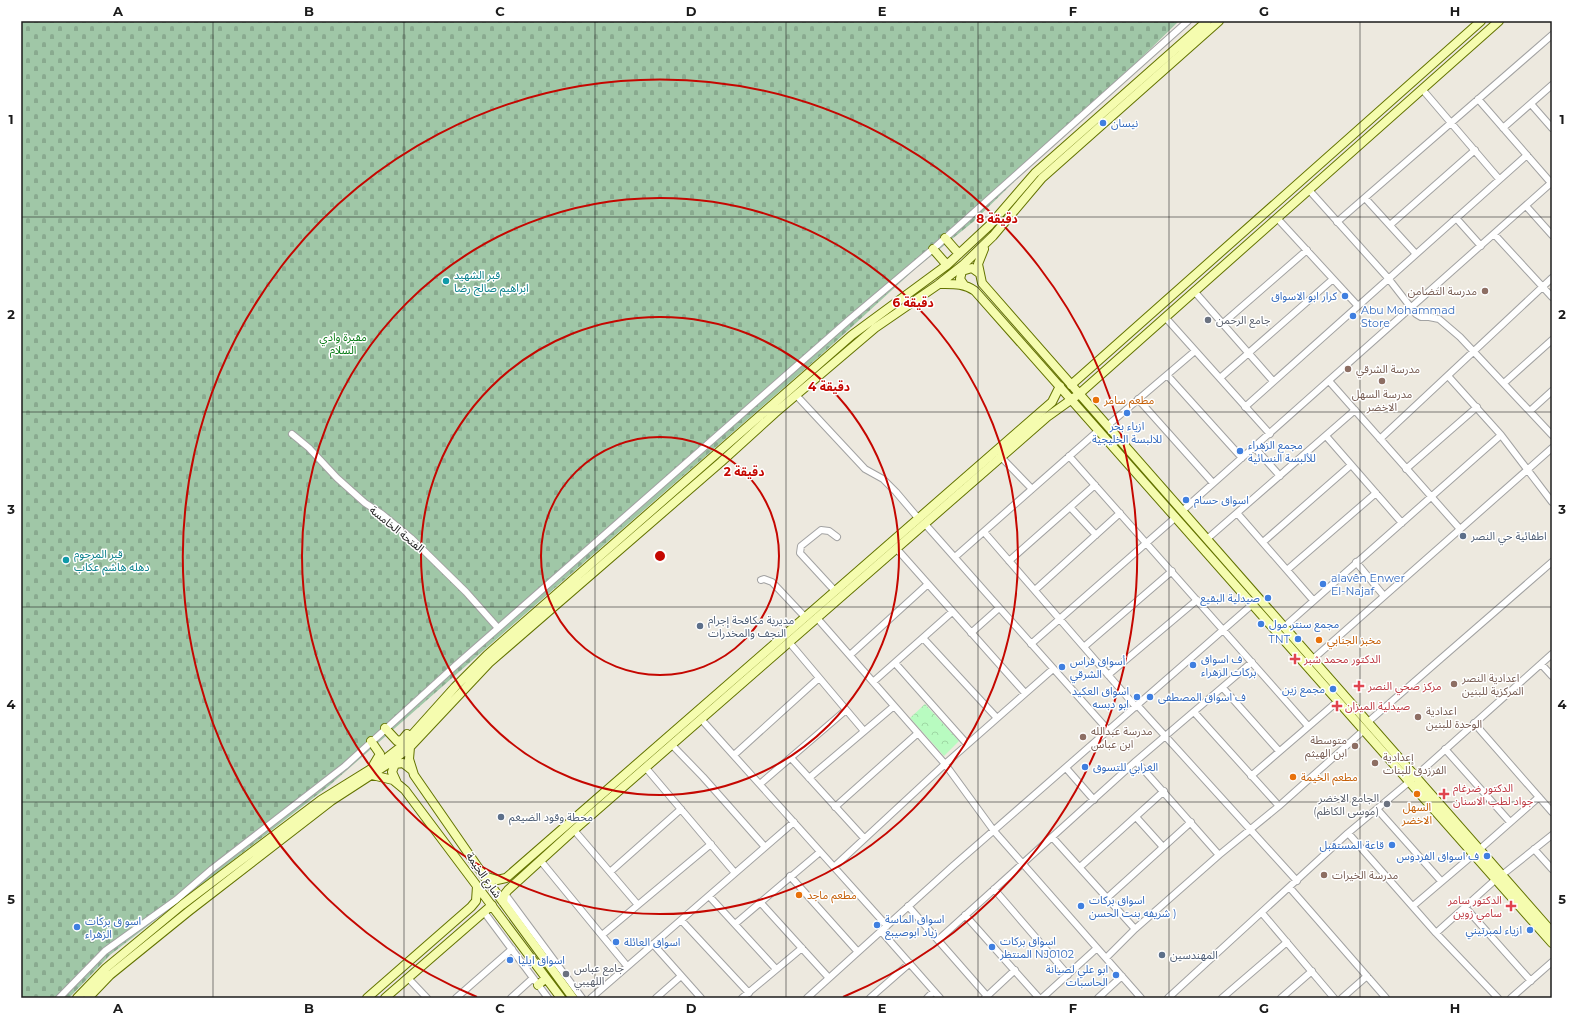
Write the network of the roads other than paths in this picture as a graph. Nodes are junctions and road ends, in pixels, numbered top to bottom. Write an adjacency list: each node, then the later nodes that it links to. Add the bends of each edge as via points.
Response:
1 (1188, 21): 35 (street)
2 (1207, 21): 20 (street, via 1035,173)
3 (1220, 21): 20 (street)
4 (1481, 21): 6 (street); 22 (street)
5 (1499, 21): 6 (street)
6 (1489, 30): 9 (street)
7 (1552, 35): 10 (street)
8 (1552, 85): 11 (street)
9 (1422, 89): 12 (street); 19 (street)
10 (1478, 99): 12 (street); 13 (street)
11 (1531, 104): 13 (street); 14 (street)
12 (1451, 123): 15 (street); 21 (street)
13 (1503, 128): 16 (street)
14 (1552, 128)
15 (1475, 150): 17 (street); 31 (street)
16 (1527, 155): 17 (street); 18 (street)
17 (1499, 180): 28 (street)
18 (1551, 183): 23 (street)
19 (1309, 190): 25 (street); 30 (street)
20 (1019, 197): 24 (street); 26 (street)
21 (1365, 198): 30 (street); 31 (street)
22 (1278, 201): 25 (street); 27 (street)
23 (1526, 206): 32 (street); 33 (street)
24 (1003, 210): 26 (street, via 1007,209); 39 (street)
25 (1286, 210): 29 (street)
26 (1011, 214): 34 (street)
27 (1263, 214): 29 (street); 69 (street)
28 (1456, 218): 36 (street); 40 (street)
29 (1274, 221): 38 (street); 49 (street)
30 (1337, 222): 43 (street)
31 (1390, 225): 40 (street)
32 (1494, 234): 36 (street); 48 (street)
33 (1552, 235)
34 (993, 236): 42 (street, via 979,257); 46 (street, via 964,265)
35 (945, 238): 37 (street); 39 (street)
36 (1481, 246): 53 (street)
37 (933, 248): 41 (street); 140 (street)
38 (1307, 250): 45 (street); 58 (street)
39 (959, 254): 41 (street)
40 (1416, 254): 43 (street)
41 (947, 265): 51 (street)
42 (979, 272): 47 (street, via 972,268 962,271 960,280); 69 (street, via 982,282)
43 (1388, 278): 52 (street); 53 (street)
44 (1552, 278): 48 (street)
45 (1333, 279): 52 (street); 61 (street)
46 (940, 284): 47 (street); 54 (street)
47 (964, 285): 70 (street, via 975,291)
48 (1542, 287): 50 (street); 62 (street)
49 (1194, 291): 56 (street); 58 (street)
50 (1552, 297)
51 (892, 304): 54 (street, via 893,311); 55 (street)
52 (1358, 305): 66 (street)
53 (1410, 307): 62 (street, via 1421,317 1439,319); 67 (street)
54 (897, 312): 57 (street)
55 (876, 316): 57 (street, via 880,318); 173 (street, via 487,656)
56 (1165, 318): 60 (street); 73 (street)
57 (880, 324): 72 (street)
58 (1222, 324): 61 (street)
59 (1552, 340): 68 (street)
60 (1195, 350): 63 (street); 65 (street)
61 (1249, 352): 65 (street); 66 (street)
62 (1473, 352): 64 (street); 68 (street)
63 (1167, 375): 74 (street); 92 (street)
64 (1448, 376): 76 (street); 86 (street)
65 (1220, 378): 75 (street)
66 (1273, 381): 75 (street)
67 (1329, 381): 77 (street); 82 (street)
68 (1504, 383): 78 (street)
69 (1071, 385): 73 (street)
70 (1060, 386): 73 (street); 107 (street, via 1052,402)
71 (1552, 391): 78 (street)
72 (796, 395): 107 (street, via 865,469 883,479); 183 (street, via 489,663)
73 (1075, 397): 79 (street); 80 (street); 91 (street, via 1047,417)
74 (1138, 399): 79 (street); 97 (street)
75 (1245, 406): 82 (street)
76 (1477, 407): 83 (street); 94 (street)
77 (1355, 410): 85 (street); 86 (street)
78 (1530, 411): 84 (street)
79 (1107, 426): 89 (street)
80 (1099, 430): 89 (street); 90 (street)
81 (292, 434): 140 (street, الفتحة الخامسة, via 365,503 411,538)
82 (1270, 434): 87 (street)
83 (1501, 435): 95 (street); 101 (street)
84 (1552, 435)
85 (1326, 436): 93 (street); 96 (street)
86 (1380, 439): 94 (street)
87 (1254, 447): 92 (street); 96 (street)
88 (1552, 448): 95 (street)
89 (1125, 453): 106 (street)
90 (1069, 456): 98 (street); 99 (street)
91 (1001, 457): 99 (street); 109 (street)
92 (1242, 458): 97 (street)
93 (1352, 465): 100 (street); 116 (street)
94 (1406, 469): 101 (street)
95 (1527, 470): 102 (street); 110 (street)
96 (1280, 476): 105 (street)
97 (1213, 483): 106 (street)
98 (1095, 485): 103 (street); 104 (street)
99 (1032, 489): 111 (street)
100 (1376, 493): 108 (street); 122 (street)
101 (1432, 498): 108 (street); 110 (street)
102 (1552, 501)
103 (1070, 507): 112 (street); 119 (street)
104 (1120, 513): 112 (street); 115 (street)
105 (1237, 513): 114 (street); 116 (street)
106 (1179, 514): 114 (street); 115 (street); 129 (street, via 1247,598)
107 (918, 518): 127 (street)
108 (1402, 523): 120 (street)
109 (925, 524): 117 (street); 118 (street)
110 (1460, 529): 128 (street)
111 (984, 532): 118 (street); 119 (street)
112 (1096, 535): 126 (street)
113 (838, 537): 127 (street, via 829,531 821,530 801,546 800,550)
114 (1207, 539): 129 (street)
115 (1146, 542): 123 (street); 138 (street)
116 (1263, 542): 122 (street)
117 (896, 548): 125 (street); 137 (street)
118 (955, 557): 132 (street)
119 (1009, 561): 126 (street)
120 (1356, 562): 128 (street); 131 (street)
121 (1552, 562): 170 (street)
122 (1287, 570): 131 (street)
123 (1172, 571): 130 (street); 148 (street)
124 (761, 580): 136 (street, via 772,582)
125 (928, 584): 134 (street); 151 (street)
126 (1035, 590): 138 (street)
127 (835, 591): 136 (street)
128 (1384, 596): 152 (street)
129 (1256, 598): 133 (street); 135 (street); 141 (street)
130 (1197, 600): 141 (street); 157 (street)
131 (1313, 600): 139 (street)
132 (999, 608): 143 (street); 146 (street)
133 (1268, 608): 135 (street, via 1263,610); 139 (street)
134 (952, 612): 143 (street); 144 (street)
135 (1262, 614): 163 (street)
136 (805, 617): 142 (street)
137 (817, 618): 142 (street); 151 (street)
138 (1060, 618): 146 (street); 148 (street)
139 (1284, 626): 152 (street)
140 (498, 628): 174 (street)
141 (1223, 631): 153 (street); 165 (street)
142 (794, 632): 145 (street); 147 (street)
143 (971, 633): 162 (street)
144 (923, 638): 154 (street); 168 (street)
145 (789, 642): 149 (street); 159 (street)
146 (1031, 644): 156 (street)
147 (771, 646): 149 (street); 241 (street)
148 (1085, 646): 157 (street)
149 (778, 652): 169 (street)
150 (1552, 654): 155 (street)
151 (850, 655): 160 (street)
152 (1313, 659): 170 (street)
153 (1252, 662): 161 (street); 172 (street)
154 (895, 663): 160 (street); 181 (street)
155 (1541, 664): 158 (street); 171 (street)
156 (1053, 668): 162 (street); 175 (street)
157 (1108, 675): 165 (street)
158 (1552, 676)
159 (819, 678): 166 (street); 186 (street)
160 (873, 682): 164 (street)
161 (1223, 688): 167 (street); 185 (street)
162 (1025, 693): 168 (street)
163 (1338, 701): 172 (street); 176 (street)
164 (894, 706): 177 (street); 178 (street)
165 (1136, 706): 175 (street); 179 (street)
166 (846, 710): 177 (street); 187 (street)
167 (1194, 712): 179 (street); 196 (street)
168 (997, 718): 181 (street)
169 (701, 719): 182 (street); 186 (street)
170 (1368, 722): 190 (street)
171 (1474, 723): 184 (street); 205 (street)
172 (1308, 726): 185 (street)
173 (420, 727): 174 (street, via 398,741 393,739); 195 (street)
174 (385, 728): 180 (street)
175 (1108, 730): 192 (street)
176 (1364, 730): 194 (street); 207 (street)
177 (864, 731): 198 (street)
178 (918, 734): 189 (street); 208 (street)
179 (1165, 737): 188 (street); 218 (street)
180 (371, 741): 195 (street, via 380,754); 299 (street, via 345,766 176,900 105,951)
181 (967, 744): 189 (street)
182 (672, 745): 191 (street); 225 (street, via 703,776)
183 (410, 747): 193 (street, شارع الخيمة, via 409,760); 195 (street)
184 (1445, 749): 197 (street); 216 (street)
185 (1280, 751): 196 (street)
186 (734, 755): 201 (street)
187 (791, 758): 198 (street); 201 (street)
188 (1136, 761): 204 (street); 206 (street)
189 (945, 764): 219 (street); 223 (street)
190 (1407, 766): 194 (street, via 1405,771); 197 (street)
191 (646, 768): 209 (street); 217 (street)
192 (1066, 768): 206 (street); 219 (street)
193 (412, 770): 200 (street, via 403,763 395,764 392,772); 239 (street, شارع الخيمة)
194 (1400, 772): 199 (street)
195 (370, 773): 200 (street, شارع الخيمة); 213 (street)
196 (1251, 776): 207 (street)
197 (1415, 776): 199 (street); 202 (street)
198 (809, 778): 208 (street)
199 (1409, 782): 203 (street); 210 (street)
200 (397, 783): 245 (street, شارع الخيمة)
201 (760, 784): 214 (street)
202 (1423, 785): 203 (street, via 1418,786); 229 (street)
203 (1417, 790): 229 (street)
204 (1164, 791): 212 (street); 215 (street)
205 (1539, 797): 211 (street); 216 (street)
206 (1094, 800): 222 (street)
207 (1279, 806): 218 (street)
208 (835, 807): 223 (street)
209 (681, 809): 224 (street); 236 (street)
210 (1378, 809): 220 (street); 244 (street)
211 (1552, 812)
212 (1136, 817): 226 (street); 234 (street)
213 (299, 821): 300 (street, via 177,910 106,968); 301 (street, via 123,964)
214 (794, 822): 225 (street); 228 (street)
215 (1191, 822): 226 (street); 230 (street)
216 (1510, 822): 229 (street)
217 (574, 830): 231 (street); 236 (street)
218 (1249, 830): 230 (street); 243 (street)
219 (994, 831): 232 (street); 255 (street)
220 (1348, 833): 243 (street); 256 (street)
221 (1552, 835): 227 (street)
222 (1052, 837): 232 (street); 234 (street)
223 (864, 838): 233 (street)
224 (711, 844): 237 (street); 254 (street)
225 (765, 847): 237 (street)
226 (1163, 847): 250 (street)
227 (1534, 849): 235 (street); 238 (street)
228 (820, 852): 233 (street); 240 (street)
229 (1476, 852): 238 (street); 242 (street); 244 (street)
230 (1219, 855): 266 (street)
231 (540, 860): 248 (street); 270 (street)
232 (1023, 863): 247 (street); 276 (street)
233 (834, 867): 265 (street)
234 (1080, 867): 250 (street)
235 (1552, 869)
236 (610, 872): 254 (street)
237 (735, 873): 249 (street)
238 (1502, 875): 268 (street)
239 (484, 876): 241 (street); 251 (street, شارع الخيمة)
240 (790, 876): 252 (street); 278 (street)
241 (502, 879): 248 (street, via 501,885)
242 (1495, 880): 257 (street); 273 (street)
243 (1296, 881): 246 (street)
244 (1441, 881): 256 (street)
245 (477, 885): 253 (street, شارع الخيمة); 258 (street, via 476,901)
246 (1290, 888): 260 (street); 289 (street)
247 (994, 889): 261 (street); 286 (street)
248 (506, 892): 251 (street); 310 (street)
249 (709, 896): 262 (street); 264 (street)
250 (1107, 898): 266 (street)
251 (503, 902): 309 (street, شارع الخيمة)
252 (760, 902): 264 (street); 275 (street)
253 (492, 905): 259 (street); 291 (street, شارع الخيمة)
254 (638, 905): 270 (street)
255 (908, 906): 265 (street); 271 (street)
256 (1412, 906): 269 (street)
257 (1465, 907): 269 (street); 293 (street)
258 (465, 912): 263 (street); 302 (street)
259 (484, 912): 263 (street); 277 (street)
260 (1262, 913): 272 (street); 322 (street)
261 (965, 915): 271 (street); 284 (street)
262 (681, 920): 274 (street); 296 (street)
263 (473, 922): 290 (street)
264 (735, 924): 283 (street)
265 (887, 926): 267 (street)
266 (1135, 929): 279 (street)
267 (881, 931): 278 (street); 281 (street)
268 (1552, 932)
269 (1436, 933): 327 (street)
270 (602, 935): 282 (street)
271 (938, 940): 297 (street)
272 (1287, 942): 285 (street); 323 (street)
273 (1552, 943)
274 (653, 944): 282 (street); 287 (street)
275 (802, 948): 283 (street); 292 (street)
276 (1097, 948): 279 (street); 286 (street)
277 (512, 949): 294 (street); 305 (street)
278 (858, 952): 292 (street)
279 (1106, 958): 288 (street)
280 (1552, 962): 293 (street)
281 (910, 963): 295 (street); 316 (street)
282 (627, 966): 311 (street)
283 (776, 970): 296 (street)
284 (1015, 970): 297 (street); 319 (street)
285 (1312, 971): 298 (street); 324 (street)
286 (1068, 975): 319 (street)
287 (681, 976): 312 (street); 313 (street)
288 (1122, 976): 320 (street); 321 (street)
289 (1367, 976): 325 (street); 326 (street)
290 (408, 978): 303 (street); 304 (street)
291 (546, 978): 294 (street); 308 (street, شارع الخيمة)
292 (829, 978): 315 (street)
293 (1531, 981): 328 (street)
294 (536, 982): 306 (street); 307 (street)
295 (934, 991): 317 (street); 318 (street)
296 (749, 992): 314 (street)
297 (986, 997)
298 (1285, 997)
299 (59, 998)
300 (77, 998)
301 (88, 998)
302 (367, 998)
303 (385, 998)
304 (427, 998)
305 (456, 998)
306 (511, 998)
307 (548, 998)
308 (561, 998)
309 (573, 998)
310 (582, 998)
311 (591, 998)
312 (656, 998)
313 (701, 998)
314 (742, 998)
315 (807, 998)
316 (870, 998)
317 (927, 998)
318 (940, 998)
319 (1041, 998)
320 (1098, 998)
321 (1141, 998)
322 (1168, 998)
323 (1222, 998)
324 (1334, 998)
325 (1342, 998)
326 (1386, 998)
327 (1498, 998)
328 (1511, 998)

